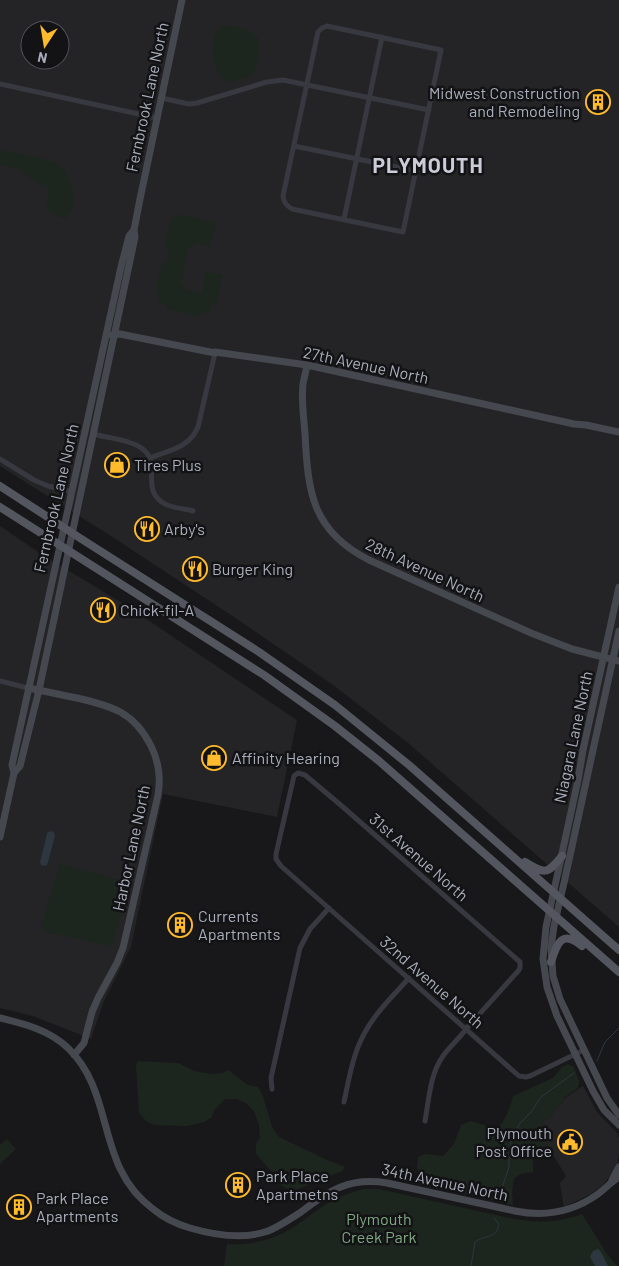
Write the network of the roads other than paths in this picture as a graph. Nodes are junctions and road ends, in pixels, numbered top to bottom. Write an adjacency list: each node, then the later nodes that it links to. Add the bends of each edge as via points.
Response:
1 (182, 0): 5 (street, Fernbrook Lane North)
2 (382, 38): 4 (street, via 327,26 322,28 318,32); 6 (street); 7 (street, via 442,50)
3 (0, 84): 8 (street)
4 (307, 85): 5 (street, via 283,80 267,82 197,103); 6 (street); 9 (street)
5 (161, 98): 8 (street, Fernbrook Lane North)
6 (369, 98): 7 (street); 10 (street)
7 (429, 110): 11 (street)
8 (157, 118): 13 (street, Fernbrook Lane North)
9 (294, 146): 10 (street); 12 (street, via 283,196 285,203 292,209)
10 (356, 158): 11 (street); 12 (street)
11 (416, 171): 12 (street, via 403,232)
12 (344, 220)
13 (134, 230): 14 (street, Fernbrook Lane North); 15 (street, Fernbrook Lane North, via 129,236)
14 (115, 335): 15 (street, 27th Avenue North); 16 (street, 27th Avenue North); 19 (street, Fernbrook Lane North)
15 (106, 336): 23 (street, Fernbrook Lane North)
16 (215, 353): 17 (street, 27th Avenue North); 20 (street, via 196,433 183,446)
17 (307, 366): 18 (street, 27th Avenue North); 32 (street, 28th Avenue North, via 303,392 309,485 326,524 345,545 398,573 531,633)
18 (619, 432)
19 (93, 434): 20 (street, via 138,446); 27 (street, Fernbrook Lane North)
20 (150, 458): 25 (street, via 155,495 166,504)
21 (0, 459): 23 (street, via 34,480)
22 (0, 486): 26 (main road)
23 (72, 492): 26 (street, Fernbrook Lane North)
24 (0, 507): 28 (main road)
25 (193, 511)
26 (64, 527): 27 (main road); 28 (street, Fernbrook Lane North)
27 (73, 534): 29 (street, Fernbrook Lane North); 39 (main road, via 259,652 335,705)
28 (60, 545): 29 (main road); 35 (street, Fernbrook Lane North)
29 (69, 551): 36 (street, Fernbrook Lane North); 44 (main road, via 257,671 335,726)
30 (619, 587): 32 (street, Niagara Lane North)
31 (619, 630): 33 (street, Niagara Lane North)
32 (604, 657): 33 (street, 28th Avenue North); 40 (street, Niagara Lane North)
33 (616, 660): 42 (street, Niagara Lane North)
34 (0, 681): 35 (street, Harbor Lane North)
35 (28, 688): 36 (street, Harbor Lane North); 37 (street, Fernbrook Lane North, via 12,764)
36 (39, 690): 37 (street, Fernbrook Lane North, via 20,766); 52 (street, Harbor Lane North, via 100,704 128,717 148,739 160,776 123,948 92,1012 84,1043)
37 (14, 773): 38 (street, Fernbrook Lane North)
38 (0, 837)
39 (505, 850): 40 (main road, via 540,871 552,868); 42 (main road)
40 (562, 856): 42 (street, Niagara Lane North)
41 (276, 859): 43 (street, 32nd Avenue North); 50 (street, 31st Avenue North, via 294,776 298,773 343,807 518,960 518,970)
42 (557, 895): 44 (street); 45 (main road)
43 (329, 908): 48 (street, 32nd Avenue North); 54 (street, via 300,948 271,1078)
44 (553, 914): 46 (street); 47 (main road); 53 (street, via 544,944 544,972 551,1001)
45 (619, 950)
46 (551, 962): 47 (main road, via 558,943 571,938); 51 (street, via 560,999)
47 (617, 970)
48 (409, 978): 50 (street, 32nd Avenue North); 55 (street, via 371,1022 364,1035)
49 (0, 1018): 52 (street, 34th Avenue North, via 45,1032)
50 (466, 1029): 53 (street, 32nd Avenue North, via 522,1077); 57 (street, via 438,1064)
51 (584, 1050): 53 (street, 32nd Avenue North); 56 (street, via 607,1098)
52 (74, 1054): 60 (street, 34th Avenue North, via 92,1083 115,1158 127,1182 141,1200 157,1212 190,1228 237,1236 260,1233 284,1223 328,1192 361,1182 387,1183 538,1214 576,1206 598,1194)
53 (574, 1054): 58 (street, via 601,1105)
54 (272, 1089)
55 (344, 1102)
56 (619, 1115)
57 (425, 1121)
58 (619, 1125)
59 (619, 1167): 60 (street, 34th Avenue North)
60 (616, 1178)

